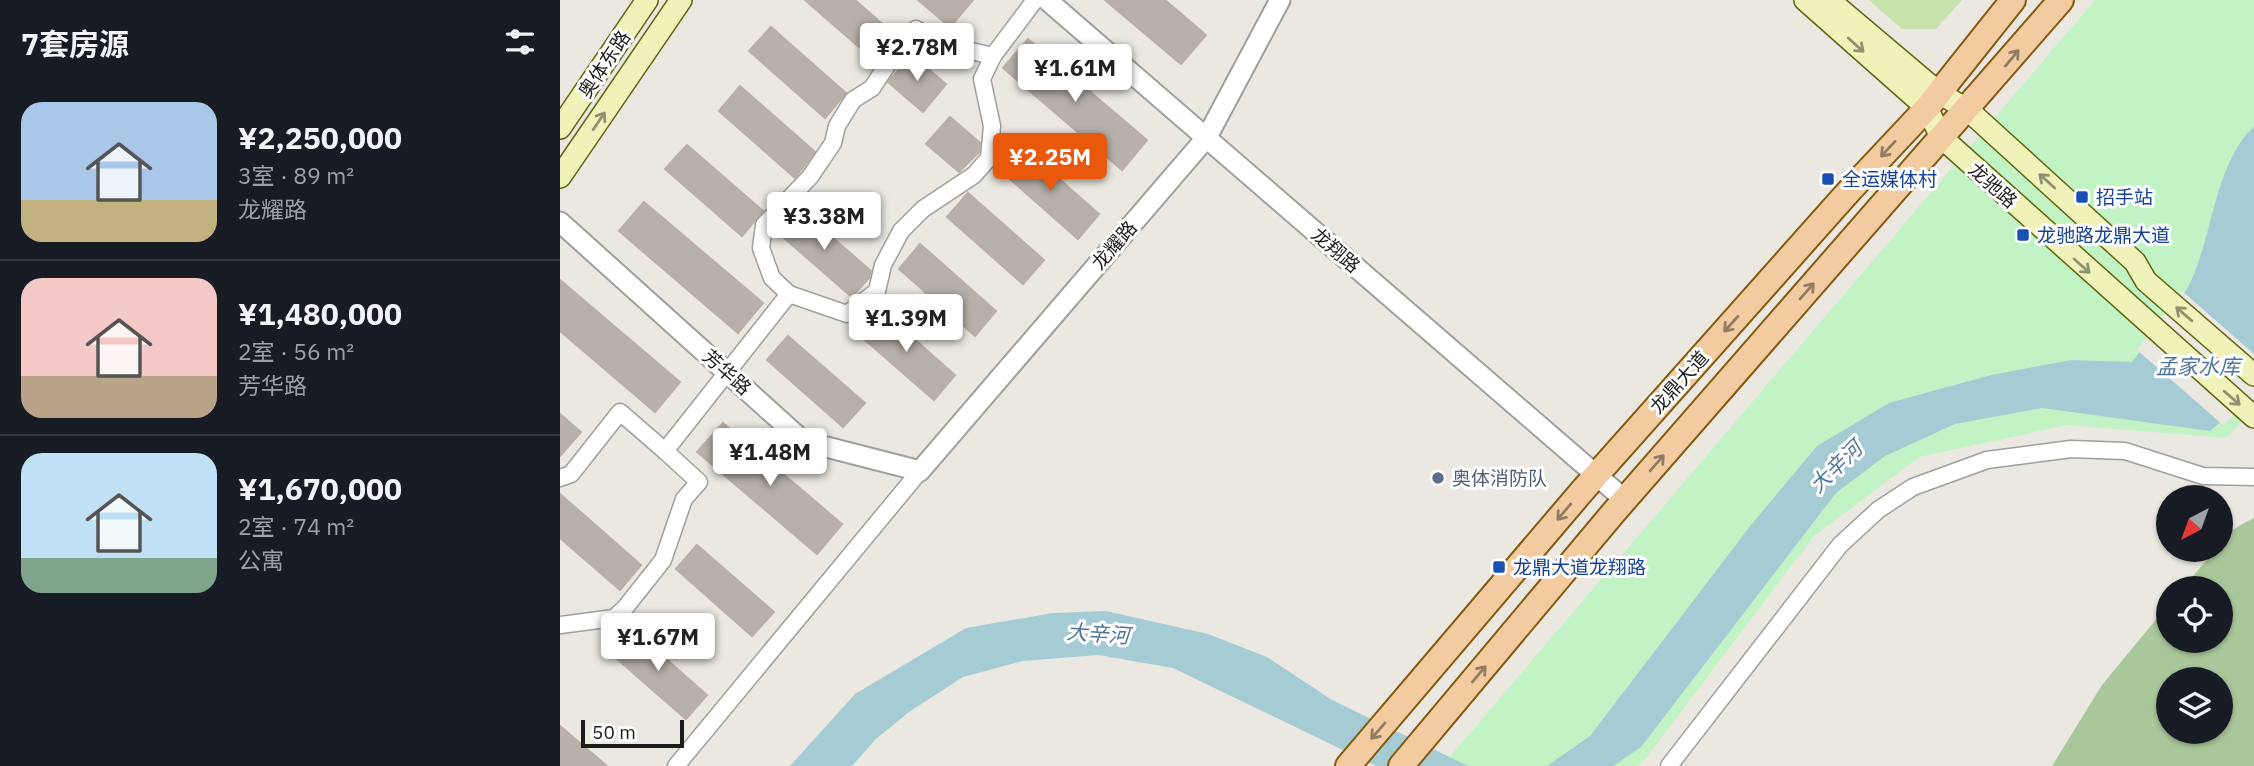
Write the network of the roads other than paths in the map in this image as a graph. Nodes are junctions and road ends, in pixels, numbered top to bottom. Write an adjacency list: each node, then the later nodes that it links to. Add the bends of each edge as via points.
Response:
1 (647, 0): 13 (main road, 奥体东路)
2 (681, 0): 16 (main road, one-way to 2)
3 (1035, 0): 10 (street)
4 (1047, 0): 14 (street, 龙翔路)
5 (1280, 0): 14 (street, 龙耀路)
6 (1805, 0): 11 (main road, 龙驰路, one-way to 11)
7 (1829, 0): 11 (main road, 龙驰路)
8 (2013, 0): 11 (main road, 龙鼎大道)
9 (2061, 0): 12 (main road, 龙鼎大道, one-way to 9)
10 (993, 56): 18 (street, via 982,79 992,126 989,158 974,175 923,209 901,231 883,265 877,291 847,314); 18 (street, via 971,51 960,41 940,45 916,29 872,88 853,100 837,126 833,143 810,177 764,225 761,248 765,262 772,278)
11 (1933, 101): 12 (main road, 龙驰路); 15 (main road, 龙驰路); 24 (main road, 龙鼎大道, one-way to 24)
12 (1968, 110): 15 (main road, 龙鼎大道); 20 (main road, 龙驰路, one-way to 12, via 2146,281 2135,262)
13 (560, 128)
14 (1207, 137): 23 (street, 龙耀路); 24 (street, 龙翔路)
15 (1941, 137): 21 (main road, 龙驰路, one-way to 21); 27 (main road, 龙鼎大道, one-way to 15)
16 (560, 177)
17 (560, 222): 19 (street, 芳华路)
18 (789, 295): 19 (street)
19 (729, 374): 22 (street); 23 (street, 芳华路, via 803,441)
20 (2254, 375)
21 (2254, 417)
22 (665, 451): 26 (street, via 620,412 571,474); 28 (street, via 699,482 684,499 663,560 614,618)
23 (920, 471): 29 (street)
24 (1596, 476): 27 (street, 龙翔路); 30 (main road, 龙鼎大道, one-way to 30)
25 (2254, 477): 32 (street, via 2203,475 2126,451 2071,449 1987,460 1913,487 1878,509 1840,545)
26 (560, 478)
27 (1625, 500): 31 (main road, 龙鼎大道, one-way to 27)
28 (560, 625)
29 (677, 766)
30 (1348, 766)
31 (1401, 766)
32 (1670, 766)

